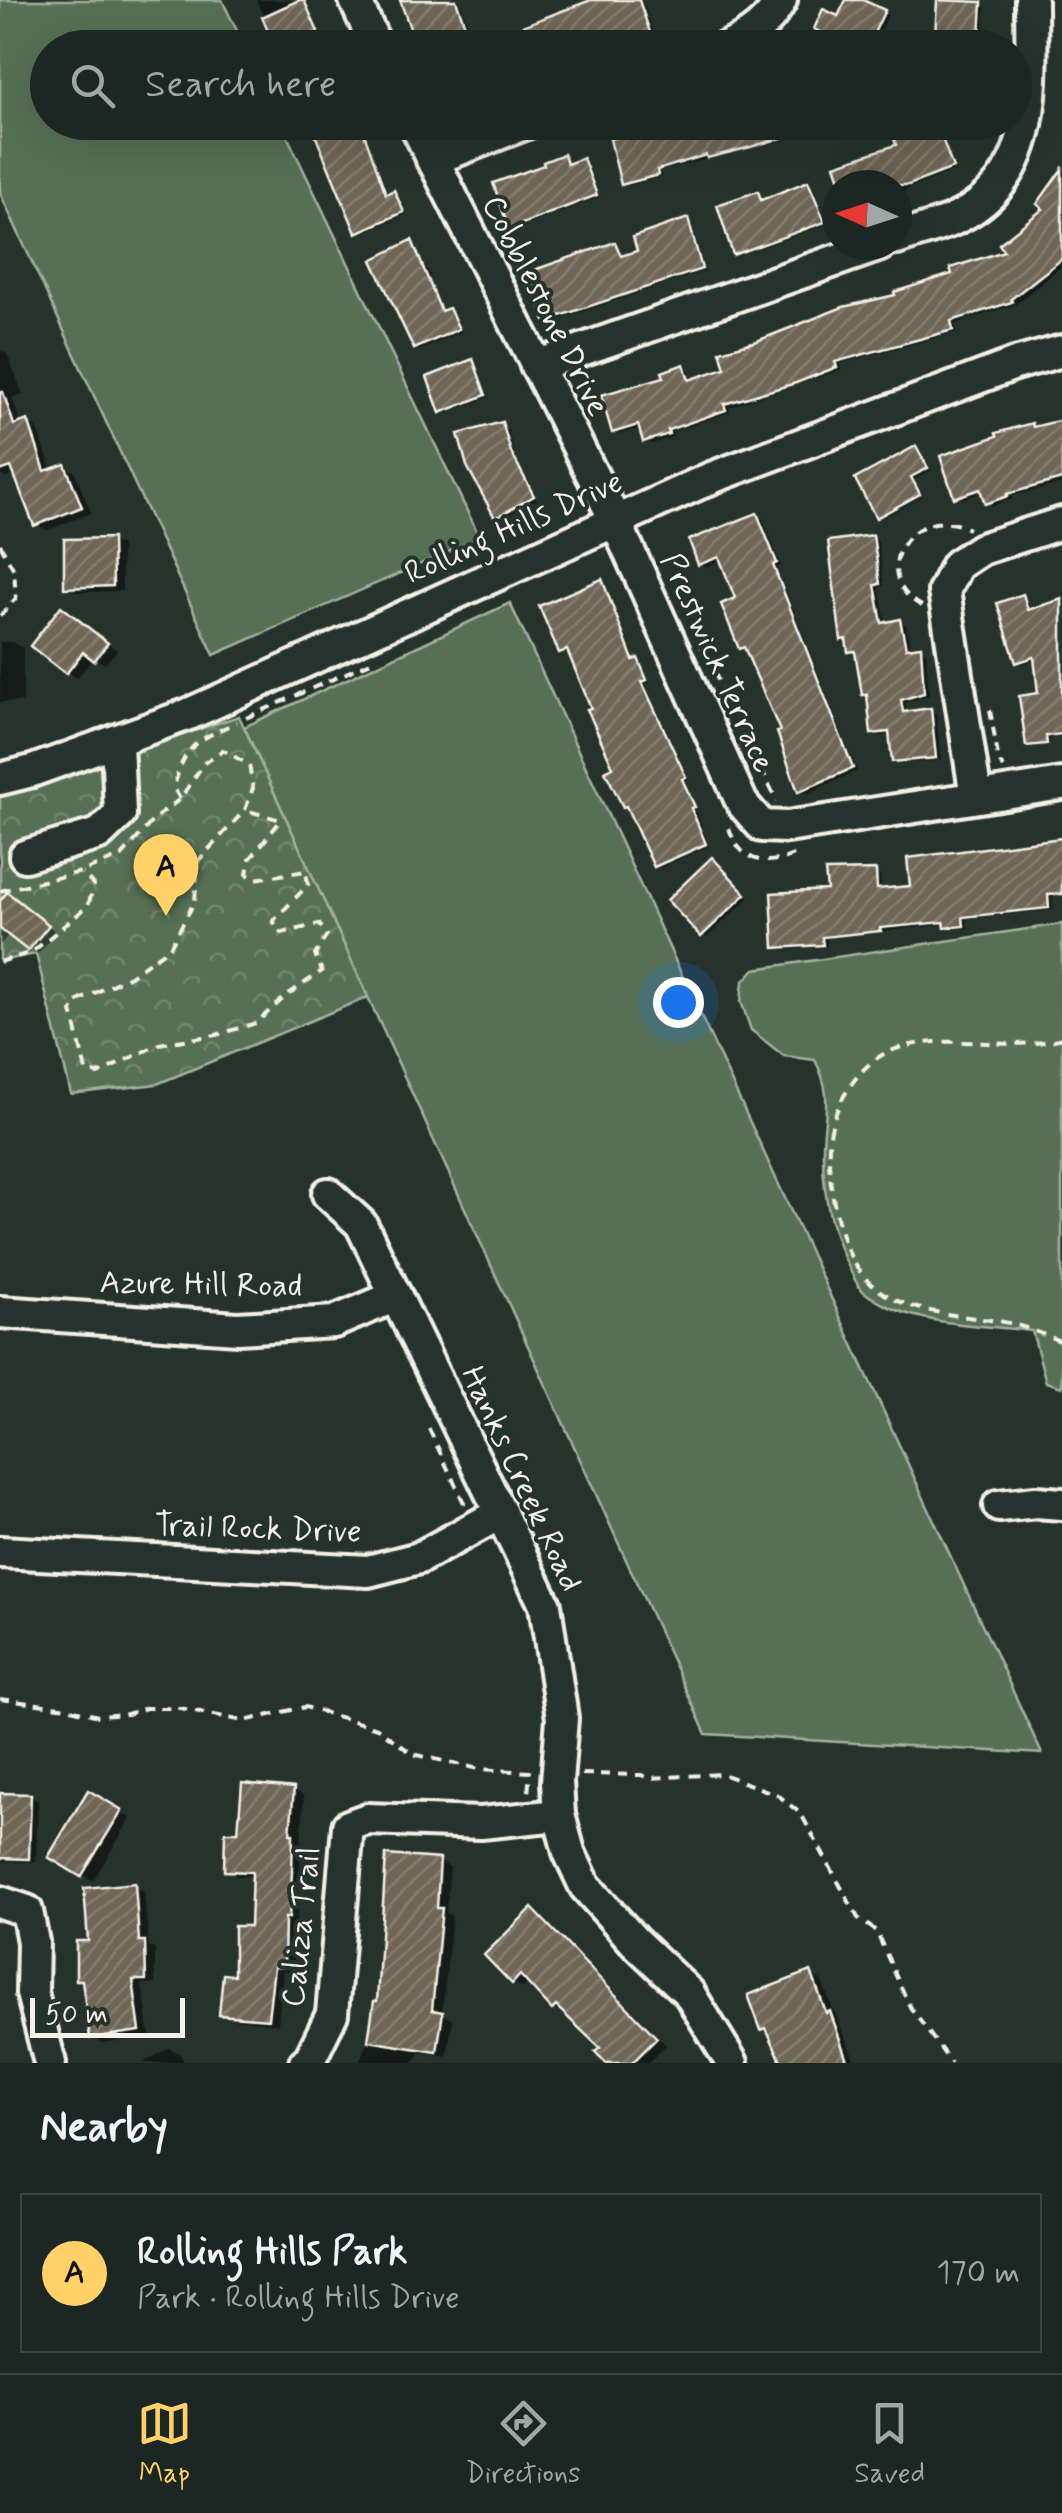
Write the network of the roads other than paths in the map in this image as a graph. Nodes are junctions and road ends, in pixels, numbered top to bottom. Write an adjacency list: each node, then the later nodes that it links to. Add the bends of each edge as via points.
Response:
1 (354, 0): 4 (street)
2 (781, 0): 5 (street)
3 (1031, 0): 6 (street)
4 (369, 30)
5 (756, 30)
6 (1031, 30)
7 (423, 140): 10 (street, Cobblestone Drive)
8 (483, 140): 10 (street)
9 (1022, 140): 11 (street, via 1008,176 976,206)
10 (432, 160): 14 (street, Cobblestone Drive)
11 (912, 234)
12 (837, 260): 14 (street)
13 (1062, 351): 15 (street, Rolling Hills Drive, via 711,478)
14 (536, 366): 15 (street, Cobblestone Drive)
15 (615, 520): 17 (street, Rolling Hills Drive); 20 (street, Prestwick Terrace, via 742,802 762,826)
16 (1062, 523): 20 (street, via 981,549 957,565 944,590)
17 (117, 741): 18 (street, Rolling Hills Drive); 21 (street, via 120,814 99,834)
18 (0, 778)
19 (1062, 784): 20 (street, Prestwick Terrace)
20 (976, 798)
21 (26, 856)
22 (328, 1194): 23 (street, Hanks Creek Road, via 361,1224)
23 (396, 1296): 24 (street, Azure Hill Road, via 334,1322 238,1328); 27 (street, Hanks Creek Road)
24 (0, 1312)
25 (1062, 1504): 26 (street)
26 (999, 1506)
27 (501, 1513): 28 (street, Trail Rock Drive, via 419,1558 368,1571); 29 (street, Hanks Creek Road, via 545,1605 562,1718)
28 (0, 1552)
29 (559, 1816): 32 (street, Caliza Trail, via 480,1823 367,1819 348,1826 332,2014); 33 (street, Hanks Creek Road, via 585,1886 689,1992)
30 (14, 1906): 31 (street, via 34,1942 32,1993)
31 (50, 2063)
32 (305, 2063)
33 (732, 2063)

